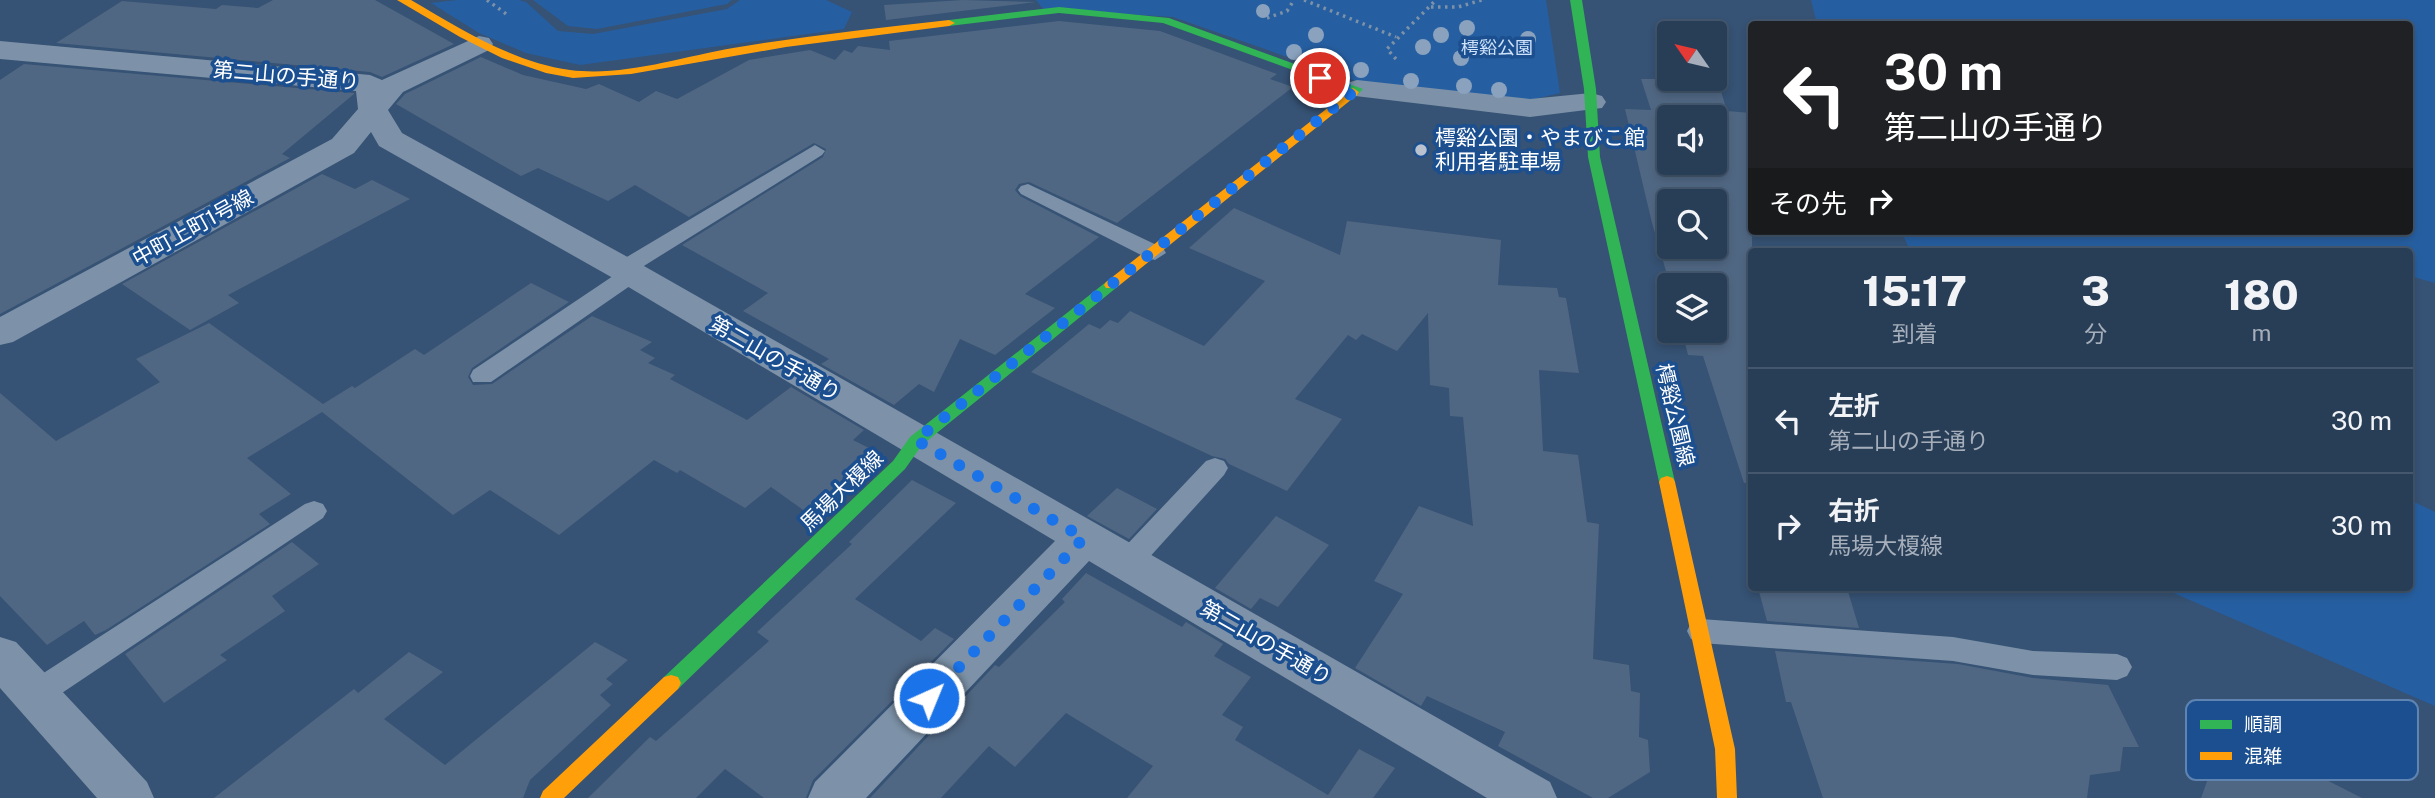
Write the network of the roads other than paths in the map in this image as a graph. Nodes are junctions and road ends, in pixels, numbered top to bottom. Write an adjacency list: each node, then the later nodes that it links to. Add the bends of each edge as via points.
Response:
1 (403, 0): 3 (street)
2 (1576, 0): 6 (street, 樗谿公園線)
3 (479, 44): 5 (street, via 575,74 1059,10 1165,20); 7 (street, 中町上町1号線, via 393,86)
4 (0, 50): 7 (street, 第二山の手通り, via 370,84)
5 (1357, 89): 6 (street, via 1530,108); 10 (street, 馬場大榎線)
6 (1591, 102): 19 (street, 樗谿公園線, via 1594,157)
7 (372, 107): 11 (street, 第二山の手通り, via 390,139); 12 (street, 中町上町1号線, via 343,146)
8 (815, 151): 11 (lane)
9 (1028, 190): 10 (lane)
10 (1155, 253): 14 (street, 馬場大榎線)
11 (627, 272): 13 (lane); 14 (street, 第二山の手通り)
12 (0, 333)
13 (482, 376)
14 (916, 440): 17 (street, 第二山の手通り); 24 (street, 馬場大榎線, via 900,465)
15 (1215, 468): 18 (lane)
16 (314, 511): 22 (lane)
17 (1084, 538): 18 (street, 第二山の手通り); 25 (street)
18 (1127, 563): 26 (street, 第二山の手通り)
19 (1701, 631): 21 (lane, via 1953,649 2033,663); 27 (street, 樗谿公園線, via 1725,749)
20 (0, 656): 22 (street)
21 (2117, 667)
22 (36, 694): 23 (street)
23 (129, 798)
24 (550, 798)
25 (833, 798)
26 (1532, 798)
27 (1727, 798)

